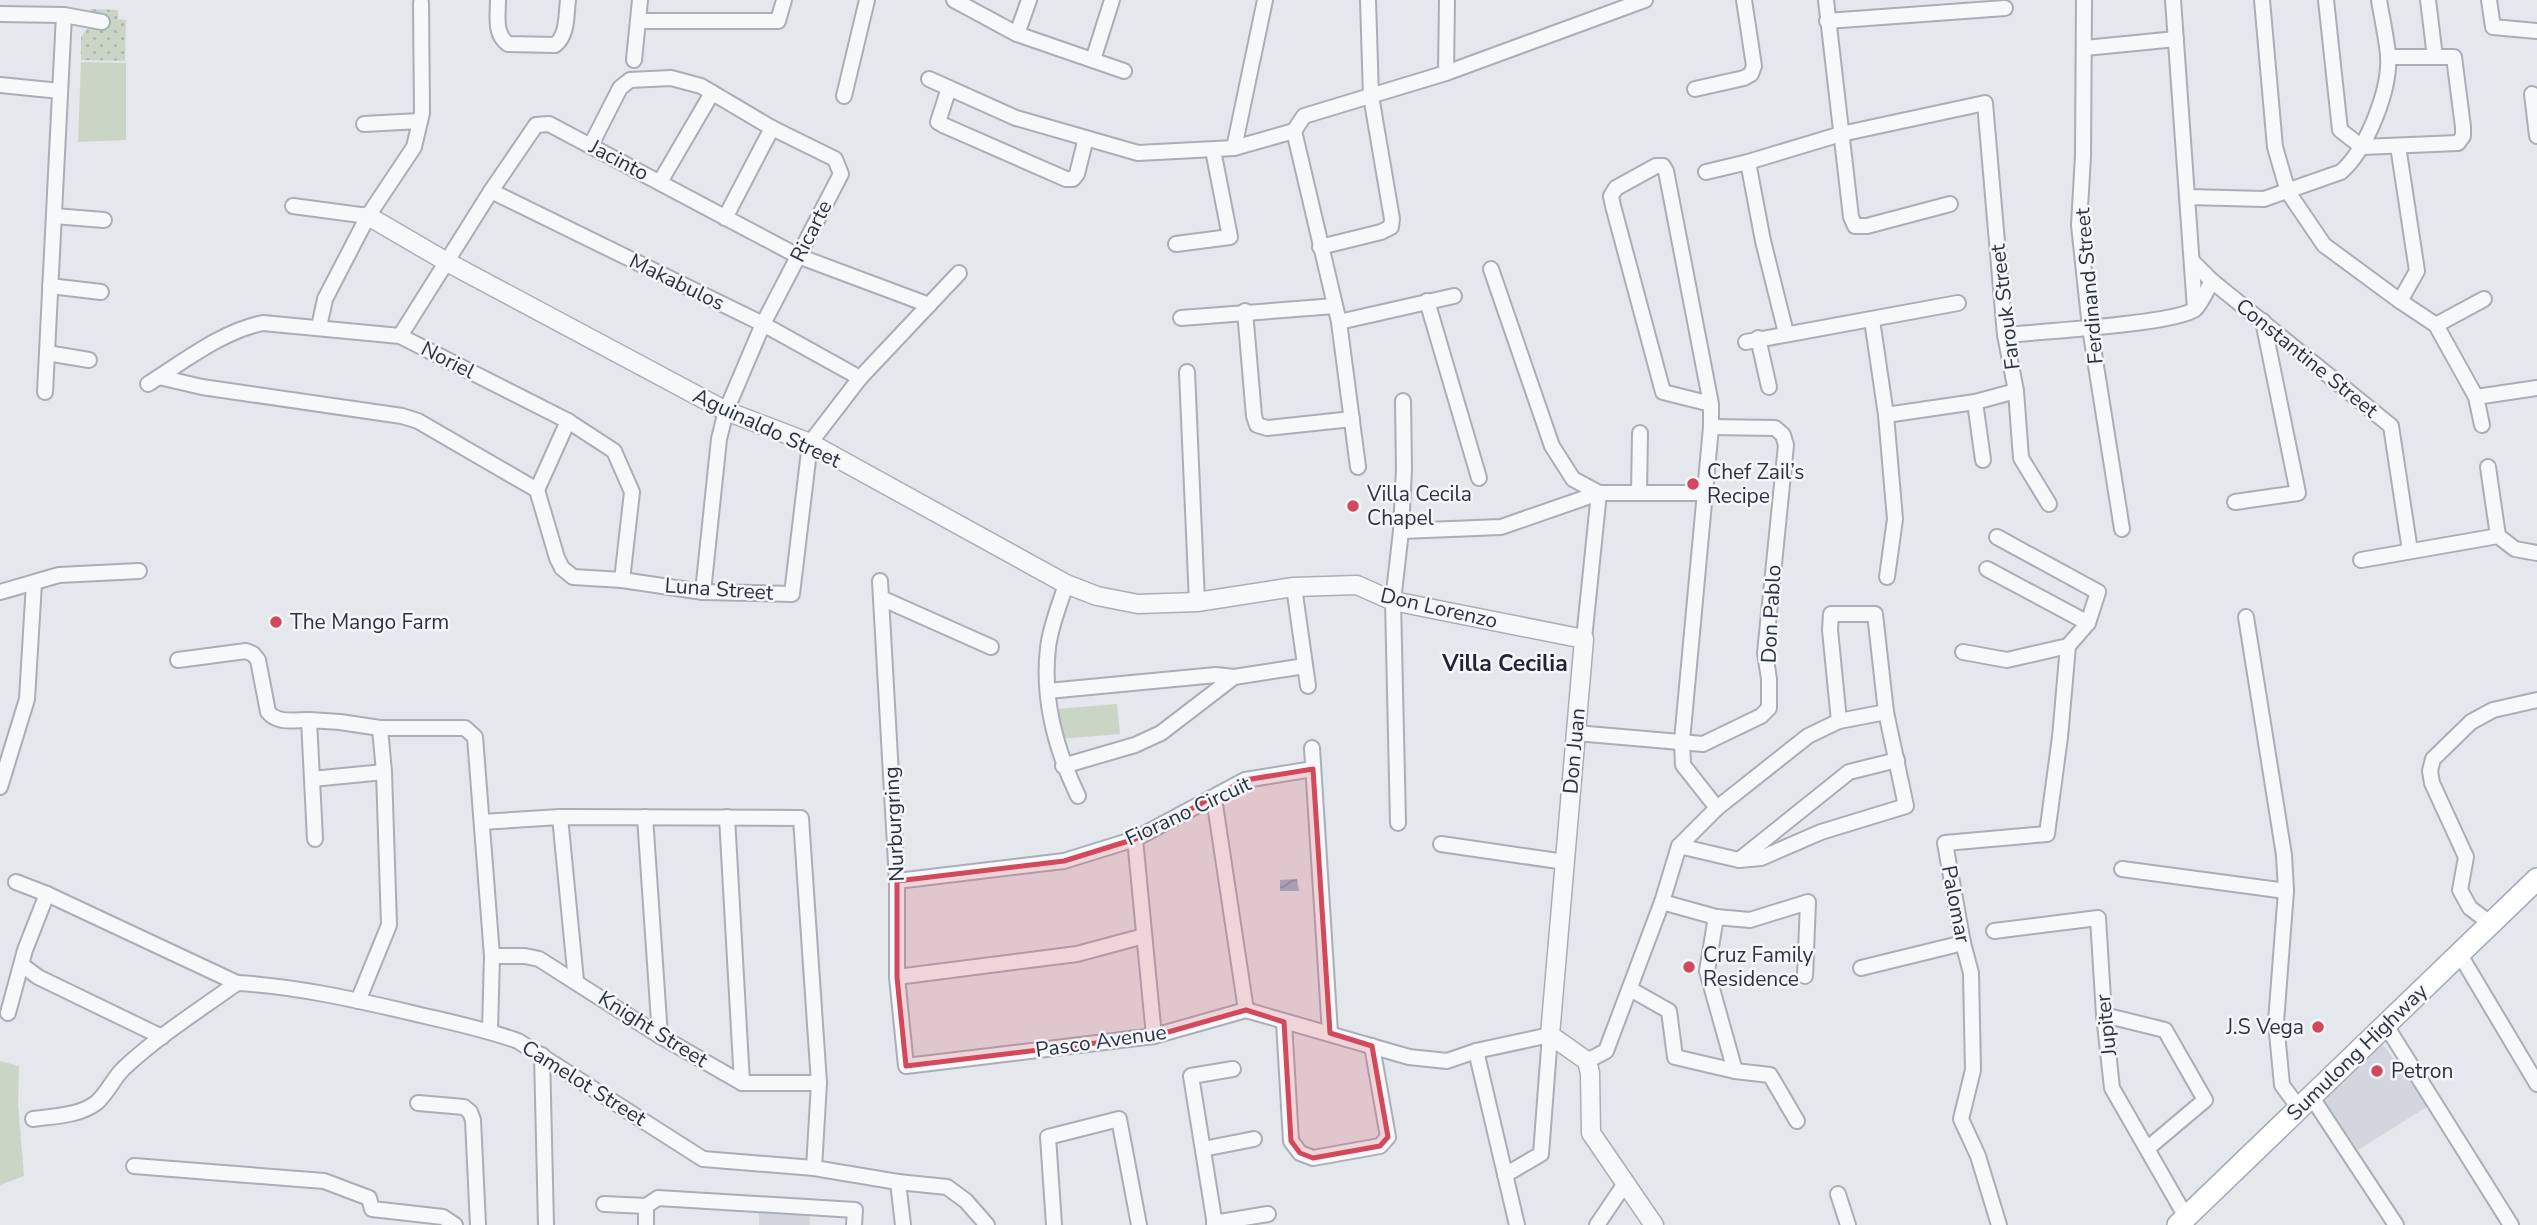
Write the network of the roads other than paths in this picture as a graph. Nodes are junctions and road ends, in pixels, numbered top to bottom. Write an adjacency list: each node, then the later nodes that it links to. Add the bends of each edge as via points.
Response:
1 (498, 0): 2 (street, via 498,31 508,44 555,45 564,31)
2 (568, 0)
3 (640, 0): 26 (street)
4 (784, 0): 26 (street, via 778,21)
5 (867, 0): 46 (street)
6 (954, 0): 30 (street)
7 (1029, 0): 30 (street)
8 (1112, 0): 36 (street)
9 (1265, 0): 58 (street)
10 (1368, 0): 47 (street)
11 (1447, 0): 38 (street)
12 (1645, 0): 38 (street)
13 (1744, 0): 42 (street, via 1754,66 1751,74)
14 (1826, 0): 27 (street)
15 (2084, 0): 32 (street, Ferdinand Street)
16 (2173, 0): 31 (street)
17 (2262, 0): 64 (street, via 2275,147)
18 (2326, 0): 57 (street, via 2340,131)
19 (2379, 0): 33 (street)
20 (2428, 0): 34 (street)
21 (2489, 0): 29 (street, via 2493,27)
22 (421, 4): 48 (street)
23 (2005, 8): 27 (street)
24 (0, 14): 25 (street)
25 (64, 15): 28 (street); 43 (street)
26 (640, 21): 35 (street)
27 (1828, 21): 53 (street)
28 (102, 22)
29 (2537, 31)
30 (1017, 34): 36 (street)
31 (2176, 39): 32 (street); 65 (street)
32 (2085, 48): 98 (street, Ferdinand Street, via 2079,225)
33 (2388, 57): 34 (street); 57 (street, via 2377,114)
34 (2435, 57): 56 (street, via 2454,57 2463,136 2458,143)
35 (634, 60)
36 (1093, 60): 37 (street)
37 (1124, 71)
38 (1446, 73): 47 (street)
39 (929, 79): 41 (street)
40 (0, 85): 43 (street)
41 (950, 88): 54 (street, via 1016,118); 54 (street, via 938,122 1066,179 1077,174)
42 (1695, 89)
43 (60, 91): 68 (street)
44 (712, 93): 50 (street, Ricarte); 55 (street, Ricarte, via 671,78 630,80 620,88); 62 (street)
45 (2532, 94): 52 (street)
46 (844, 96)
47 (1371, 96): 51 (street, via 1304,116); 73 (street, via 1391,227)
48 (420, 121): 49 (street); 69 (street, via 414,147)
49 (363, 124)
50 (772, 128): 70 (street); 74 (street, Ricarte, via 835,159 841,174)
51 (1294, 131): 58 (street); 73 (street)
52 (2537, 131)
53 (1841, 134): 60 (street); 66 (street, via 1855,226); 100 (street, Farouk Street, via 1986,103)
54 (1086, 138): 59 (street, via 1138,153)
55 (591, 145): 62 (street, Jacinto); 63 (street, Jacinto, via 549,124 536,125)
56 (2398, 146): 57 (street); 85 (street, via 2417,271)
57 (2362, 147): 64 (street, via 2341,172)
58 (1234, 148): 59 (street)
59 (1213, 149): 72 (street, via 1230,237)
60 (1748, 162): 61 (street); 99 (street)
61 (1706, 172)
62 (660, 182): 70 (street, Jacinto)
63 (491, 191): 76 (street, Jacinto); 95 (street, Makabulos)
64 (2288, 192): 65 (street, via 2264,199); 85 (street, via 2324,245)
65 (2188, 197): 75 (street)
66 (1950, 204)
67 (293, 206): 69 (street, Aguinaldo Street)
68 (54, 216): 71 (street); 80 (street)
69 (368, 216): 76 (street, Aguinaldo Street); 97 (street, via 325,299)
70 (725, 218): 74 (street, Jacinto)
71 (104, 220)
72 (1176, 244)
73 (1320, 247): 88 (street)
74 (798, 257): 87 (street, Jacinto); 95 (street, Ricarte)
75 (2192, 261): 79 (street, Constantine Street); 89 (street)
76 (447, 262): 101 (street, Jacinto); 114 (street, Aguinaldo Street)
77 (1491, 269): 127 (street, via 1552,446 1573,479)
78 (959, 273): 87 (street)
79 (2212, 281): 89 (street); 93 (street, Constantine Street)
80 (50, 286): 81 (street); 102 (street)
81 (101, 292)
82 (1454, 296): 84 (street)
83 (2484, 299): 96 (street)
84 (1427, 302): 94 (street); 125 (street)
85 (2400, 302): 96 (street)
86 (1958, 303): 92 (street)
87 (929, 305): 105 (street)
88 (1335, 306): 90 (street); 94 (street)
89 (2195, 309): 98 (street, via 2174,317)
90 (1245, 311): 91 (street); 116 (street, via 1258,425 1267,428)
91 (1181, 318)
92 (1872, 320): 99 (street); 115 (street)
93 (2263, 321): 130 (street, via 2298,493); 136 (street, Constantine Street, via 2392,426)
94 (1339, 322): 116 (street)
95 (763, 324): 105 (street, Makabulos); 114 (street, Ricarte)
96 (2436, 325): 110 (street)
97 (320, 327): 101 (street, Noriel); 126 (street, Noriel, via 251,326 154,380 402,416)
98 (2090, 328): 100 (street); 132 (street, Ferdinand Street)
99 (1786, 334): 106 (street, via 1752,340)
100 (2005, 335): 108 (street, Farouk Street)
101 (400, 336): 117 (street, Noriel)
102 (47, 353): 103 (street); 109 (street)
103 (89, 360)
104 (1187, 372): 151 (street)
105 (860, 378): 121 (street)
106 (1769, 387)
107 (2537, 388): 110 (street)
108 (2016, 391): 112 (street); 131 (street, Farouk Street, via 2021,458)
109 (45, 392)
110 (2476, 397): 118 (street)
111 (1403, 401): 133 (street)
112 (1975, 402): 115 (street); 122 (street)
113 (1711, 404): 113 (street, via 1666,171 1656,166 1616,188 1611,196 1613,206 1663,392); 119 (street)
114 (726, 411): 121 (street, Aguinaldo Street); 148 (street, Ricarte)
115 (1886, 415): 141 (street, via 1895,519)
116 (1352, 419): 123 (street)
117 (568, 421): 126 (street); 142 (street, Noriel, via 614,451 632,492)
118 (2482, 425)
119 (1712, 427): 129 (street); 169 (street, Don Pablo, via 1775,428 1786,445 1765,653 1769,708 1703,744)
120 (1640, 433): 128 (street)
121 (810, 443): 145 (street, Aguinaldo Street); 148 (street, Luna Street, via 792,594)
122 (1983, 460)
123 (1358, 467)
124 (2488, 467): 134 (street)
125 (1479, 478)
126 (537, 491): 142 (street, Luna Street, via 562,568 573,577)
127 (1599, 493): 128 (street); 133 (street, via 1502,527); 154 (street, Don Juan)
128 (1639, 493): 129 (street)
129 (1704, 493): 169 (street)
130 (2235, 502)
131 (2049, 504)
132 (2122, 529)
133 (1401, 531): 150 (street)
134 (2498, 536): 136 (street); 137 (street, via 2515,550)
135 (1997, 537): 153 (street, via 2098,592)
136 (2410, 551): 138 (street)
137 (2537, 553)
138 (2361, 560)
139 (1987, 569): 153 (street)
140 (139, 571): 144 (street, via 59,575)
141 (1887, 577)
142 (622, 580): 148 (street, Luna Street)
143 (880, 581): 149 (street, Nurburgring)
144 (34, 583): 147 (street); 176 (street, via 27,699)
145 (1066, 584): 151 (street, Aguinaldo Street, via 1138,604); 162 (street, via 1048,647)
146 (1294, 587): 150 (street, Don Lorenzo, via 1357,585); 151 (street, Aguinaldo Street); 159 (street)
147 (0, 592)
148 (702, 592)
149 (881, 598): 156 (street); 193 (street, Nurburgring)
150 (1393, 601): 154 (street, Don Lorenzo); 184 (street)
151 (1197, 602)
152 (2246, 617): 195 (street)
153 (2088, 622): 155 (street)
154 (1584, 639): 168 (street, Don Juan)
155 (2068, 646): 157 (street, via 2007,660); 202 (street, Palomar, via 2047,834 1945,843)
156 (990, 647)
157 (1963, 652)
158 (178, 660): 165 (street, via 253,653 271,716)
159 (1305, 666): 160 (street); 161 (street)
160 (1234, 677): 162 (street); 172 (street, via 1161,733)
161 (1308, 686)
162 (1048, 691): 172 (street, via 1052,729)
163 (2537, 700): 199 (street, via 2493,710 2471,722 2432,759 2432,783 2466,856 2460,890 2470,908)
164 (1886, 712): 166 (street); 166 (street, via 1875,614 1835,613 1831,614 1830,630); 171 (street)
165 (309, 720): 167 (street); 175 (street)
166 (1839, 721): 179 (street, via 1808,736)
167 (380, 728): 174 (street); 183 (street, via 465,728 475,737)
168 (1576, 733): 169 (street, Don Pablo); 190 (street, Don Juan)
169 (1682, 741): 179 (street, via 1683,765)
170 (1312, 748): 173 (street)
171 (1897, 760): 189 (street, via 1849,772); 189 (street, via 1906,806 1821,832 1761,858)
172 (1063, 766): 177 (street)
173 (1313, 769): 178 (street, Fiorano Circuit, via 1245,780); 219 (street)
174 (384, 772): 175 (street); 212 (street, via 389,925)
175 (312, 779): 185 (street)
176 (0, 787)
177 (1078, 796)
178 (1214, 798): 186 (street, Fiorano Circuit); 213 (street)
179 (1717, 808): 188 (street)
180 (560, 817): 181 (street); 183 (street); 209 (street)
181 (645, 817): 182 (street); 221 (street)
182 (727, 817): 231 (street); 232 (street, via 801,818)
183 (482, 822): 204 (street)
184 (1398, 823)
185 (315, 839)
186 (1135, 839): 193 (street, Fiorano Circuit, via 1064,861); 201 (street)
187 (1441, 844): 190 (street)
188 (1679, 846): 189 (street); 197 (street)
189 (1739, 860)
190 (1565, 862): 220 (street, Don Juan)
191 (2122, 869): 195 (street)
192 (2537, 879): 199 (main road, Sumulong Highway)
193 (897, 881): 208 (street, Nurburgring)
194 (16, 882): 196 (street, Camelot Street)
195 (2286, 891): 234 (street, via 2277,1022 2282,1085)
196 (47, 894): 205 (street); 210 (street, Camelot Street)
197 (1662, 902): 198 (street); 211 (street)
198 (1716, 917): 207 (street, via 1750,920 1808,902); 230 (street, via 1707,971)
199 (2490, 923): 203 (main road, Sumulong Highway)
200 (1994, 932): 215 (street, Jupiter, via 2098,918)
201 (1144, 936): 208 (street, via 1077,954); 222 (street)
202 (1963, 943): 206 (street); 265 (street, Palomar, via 1971,973 1973,1070 1961,1119 1978,1156)
203 (2459, 953): 217 (main road, Sumulong Highway); 233 (street)
204 (492, 956): 209 (street, Knight Street, via 539,959); 218 (street)
205 (22, 965): 214 (street); 223 (street)
206 (1861, 968)
207 (1805, 976)
208 (897, 977): 228 (street, Nurburgring)
209 (576, 981): 221 (street, Knight Street)
210 (237, 983): 212 (street, Camelot Street); 223 (street)
211 (1630, 989): 227 (street, via 1606,1051); 230 (street, via 1669,1011 1675,1057)
212 (358, 1000): 218 (street, Camelot Street)
213 (1246, 1010): 216 (street); 222 (street, Pasco Avenue)
214 (8, 1013)
215 (2104, 1014): 239 (street, Jupiter, via 2112,1088); 239 (street, via 2165,1030 2205,1100)
216 (1284, 1022): 219 (street); 224 (street, via 1292,1141 1300,1153 1313,1158 1380,1146 1388,1137)
217 (2385, 1024): 234 (main road, Sumulong Highway); 267 (street)
218 (490, 1031): 226 (street, Camelot Street)
219 (1330, 1033): 224 (street)
220 (1550, 1035): 225 (street); 227 (street); 243 (street, via 1541,1154)
221 (660, 1036): 231 (street, Knight Street)
222 (1154, 1036): 228 (street, Pasco Avenue)
223 (162, 1037): 236 (street, via 121,1071 96,1102 81,1111)
224 (1372, 1045): 225 (street, via 1409,1057 1447,1061)
225 (1476, 1051): 243 (street)
226 (542, 1055): 242 (street, Camelot Street, via 703,1159); 254 (street)
227 (1587, 1061): 245 (street, via 1591,1133)
228 (906, 1066)
229 (1233, 1069): 240 (street, via 1191,1076)
230 (1735, 1071): 237 (street, via 1770,1075)
231 (742, 1083): 232 (street, Knight Street)
232 (820, 1083): 242 (street)
233 (2537, 1084)
234 (2305, 1102): 250 (main road, Sumulong Highway); 266 (street)
235 (418, 1104): 253 (street, via 464,1107 470,1112)
236 (33, 1119)
237 (1797, 1121)
238 (1254, 1139): 240 (street)
239 (2148, 1148): 250 (street, Jupiter)
240 (1203, 1149): 251 (street)
241 (134, 1166): 252 (street, via 324,1181 369,1198 372,1209 443,1216)
242 (814, 1168): 244 (street, Camelot Street)
243 (1505, 1175): 261 (street)
244 (898, 1182): 257 (street); 258 (street, Camelot Street, via 947,1187 967,1201)
245 (1626, 1182): 262 (street); 263 (street)
246 (1838, 1194): 264 (street)
247 (604, 1204): 248 (street)
248 (646, 1206): 255 (street); 256 (street, via 659,1198 855,1210)
249 (1268, 1214): 251 (street)
250 (2182, 1221)
251 (1215, 1224)
252 (455, 1225)
253 (478, 1225)
254 (547, 1225)
255 (646, 1225)
256 (854, 1225)
257 (903, 1225)
258 (987, 1225)
259 (1054, 1225): 260 (street, via 1048,1137 1119,1119)
260 (1139, 1225)
261 (1517, 1225)
262 (1597, 1225)
263 (1654, 1225)
264 (1848, 1225)
265 (1999, 1225)
266 (2396, 1225)
267 (2511, 1225)

